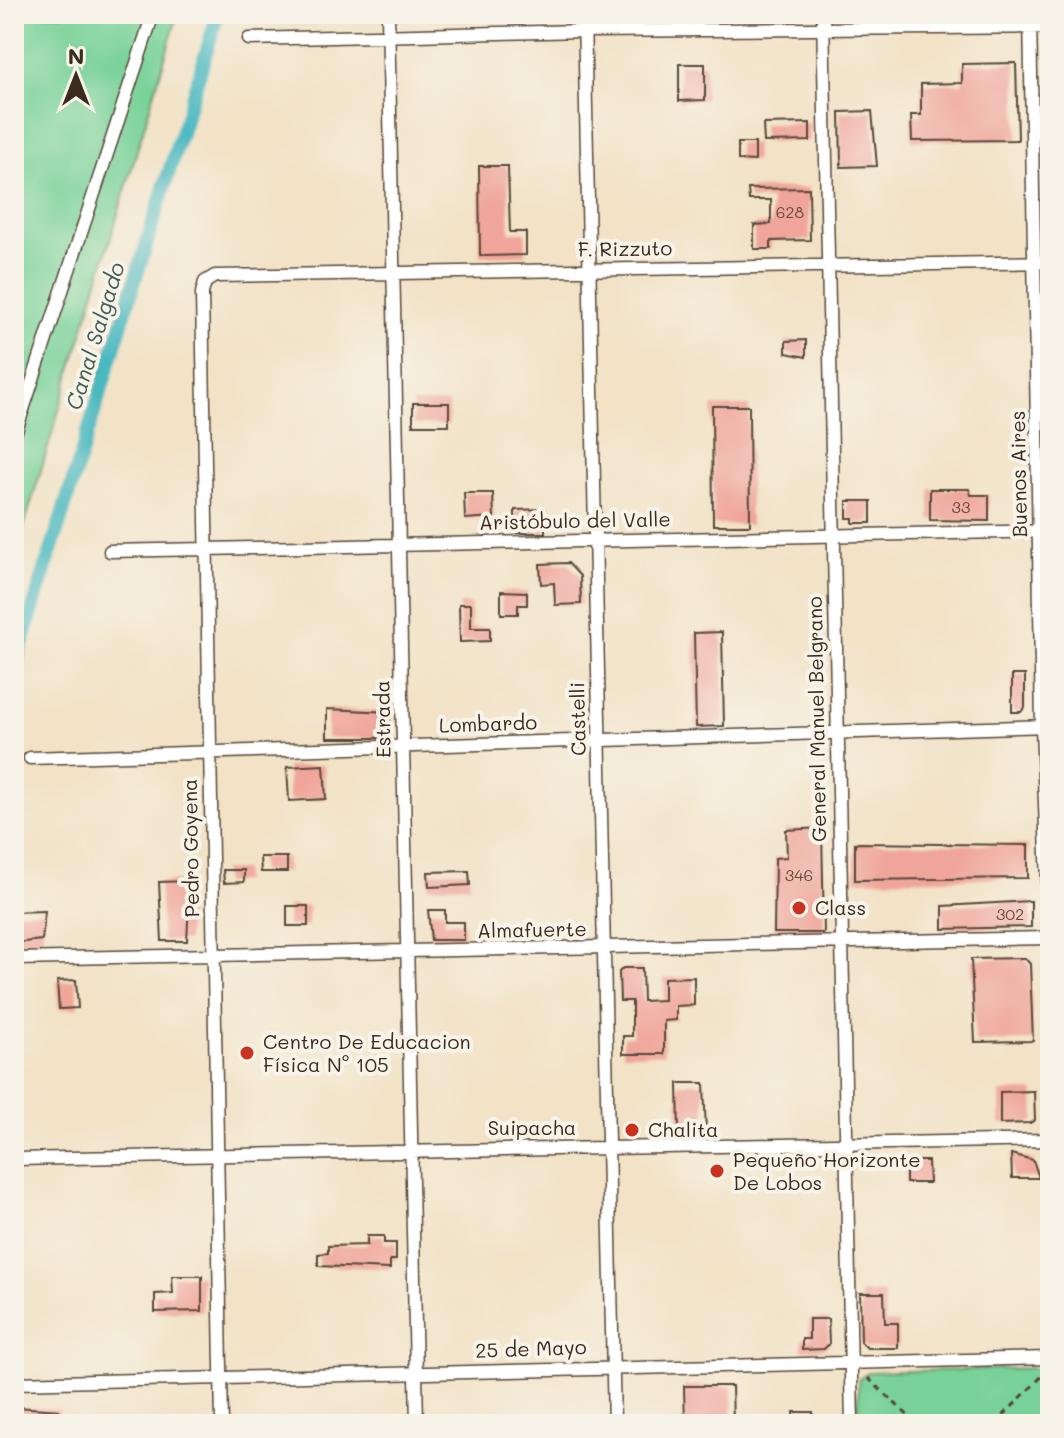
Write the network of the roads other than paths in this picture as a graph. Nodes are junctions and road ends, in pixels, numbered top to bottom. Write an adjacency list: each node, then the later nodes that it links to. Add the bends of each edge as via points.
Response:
1 (153, 14): 17 (street)
2 (388, 14): 9 (street, Estrada)
3 (584, 14): 8 (street, Castelli)
4 (823, 14): 7 (street, General Manuel Belgrano)
5 (1030, 21): 6 (street); 7 (street); 11 (street, Buenos Aires)
6 (1050, 27)
7 (823, 28): 8 (street); 13 (street, General Manuel Belgrano)
8 (585, 31): 9 (street); 14 (street, Castelli)
9 (389, 34): 10 (street); 15 (street, Estrada)
10 (249, 39)
11 (1035, 262): 12 (street, F. Rizzuto); 13 (street, F. Rizzuto); 18 (street, Buenos Aires)
12 (1050, 262)
13 (829, 266): 14 (street, F. Rizzuto); 19 (street, General Manuel Belgrano)
14 (591, 269): 15 (street, F. Rizzuto); 20 (street, Castelli)
15 (395, 272): 16 (street, F. Rizzuto); 21 (street, Estrada)
16 (215, 276): 23 (street, Pedro Goyena, via 205,282 202,293)
17 (14, 437)
18 (1045, 531): 19 (street, Aristóbulo del Valle); 24 (street, Buenos Aires)
19 (835, 536): 20 (street, Aristóbulo del Valle); 25 (street, General Manuel Belgrano)
20 (594, 540): 21 (street, Aristóbulo del Valle); 26 (street, Castelli)
21 (399, 545): 23 (street, Aristóbulo del Valle); 27 (street, Estrada)
22 (110, 551): 23 (street, Aristóbulo del Valle)
23 (206, 551): 28 (street, Pedro Goyena)
24 (1046, 726): 25 (street, Lombardo); 30 (street, Buenos Aires)
25 (837, 734): 26 (street, Lombardo); 31 (street, General Manuel Belgrano)
26 (598, 741): 27 (street, Lombardo); 32 (street, Castelli)
27 (404, 746): 28 (street, Lombardo); 33 (street, Estrada)
28 (209, 754): 29 (street, Lombardo); 34 (street, Pedro Goyena)
29 (30, 758)
30 (1050, 936): 31 (street, Almafuerte)
31 (841, 945): 32 (street, Almafuerte); 37 (street, General Manuel Belgrano)
32 (603, 949): 33 (street, Almafuerte); 38 (street, Castelli)
33 (408, 953): 34 (street, Almafuerte); 39 (street, Estrada)
34 (213, 957): 35 (street, Almafuerte); 40 (street, Pedro Goyena)
35 (14, 959)
36 (1050, 1140): 37 (street, Suipacha)
37 (845, 1142): 38 (street, Suipacha); 43 (street, General Manuel Belgrano)
38 (607, 1147): 39 (street, Suipacha); 44 (street, Castelli)
39 (411, 1149): 40 (street, Suipacha); 45 (street, Estrada)
40 (217, 1155): 41 (street, Suipacha); 46 (street, Pedro Goyena)
41 (14, 1159)
42 (1050, 1358): 43 (street, 25 de Mayo)
43 (851, 1361): 44 (street, 25 de Mayo); 51 (street, General Manuel Belgrano)
44 (612, 1367): 45 (street, 25 de Mayo); 50 (street, Castelli)
45 (416, 1372): 46 (street, 25 de Mayo); 49 (street, Estrada)
46 (221, 1377): 47 (street, 25 de Mayo); 48 (street, Pedro Goyena)
47 (14, 1383)
48 (222, 1424)
49 (417, 1424)
50 (614, 1424)
51 (852, 1424)

